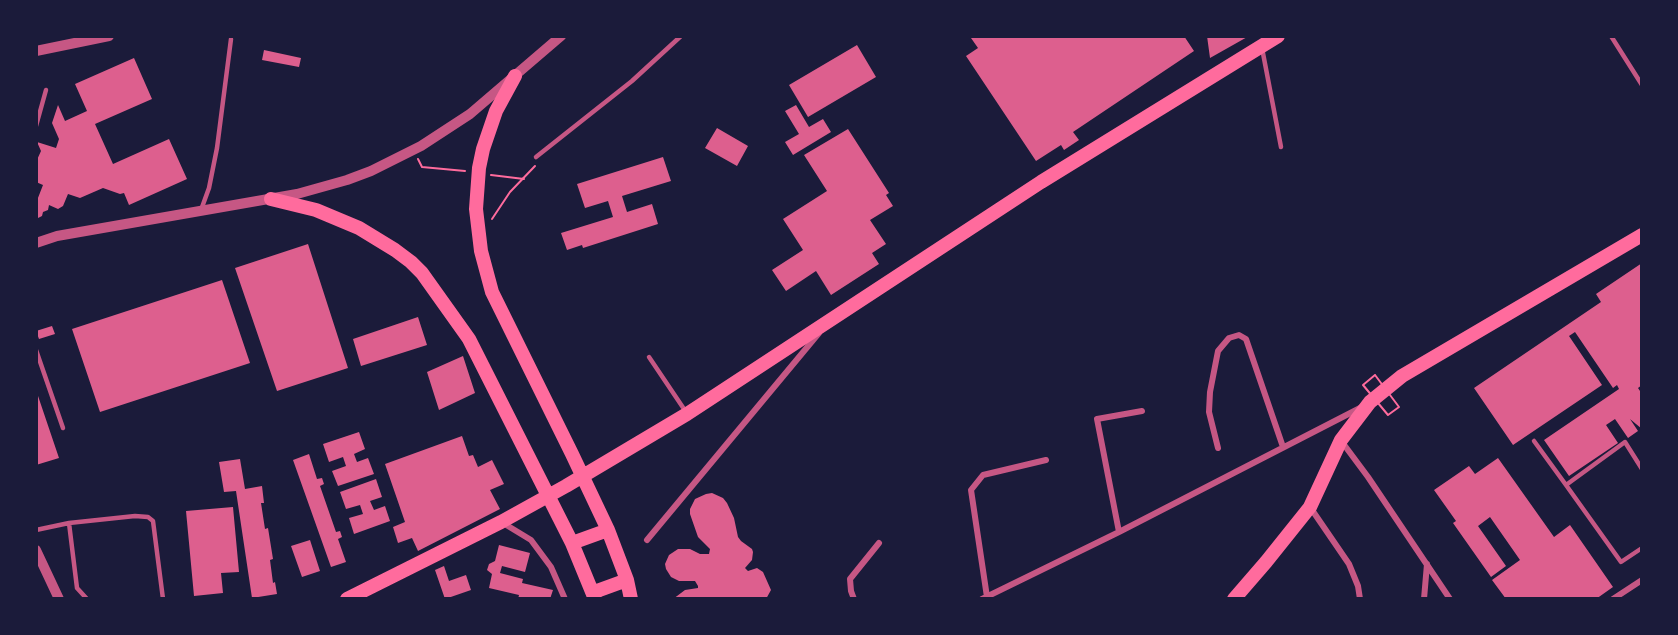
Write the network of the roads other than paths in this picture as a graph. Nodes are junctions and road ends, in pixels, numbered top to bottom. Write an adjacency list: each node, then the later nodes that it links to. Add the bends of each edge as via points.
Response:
1 (109, 36): 8 (street)
2 (561, 36): 9 (street)
3 (681, 36): 14 (lane, via 632,81)
4 (1278, 36): 7 (main road)
5 (1611, 36): 10 (lane)
6 (231, 39): 16 (lane, via 217,148)
7 (1262, 45): 13 (lane); 21 (main road, via 1041,182)
8 (36, 51)
9 (515, 76): 15 (street, via 446,131 395,160 347,180); 39 (main road, via 496,111 483,149 477,188 478,238 492,292)
10 (1642, 85)
11 (46, 90): 12 (lane)
12 (36, 126)
13 (1281, 147)
14 (536, 157)
15 (271, 199): 16 (street); 42 (main road, via 316,210 359,228 395,250 422,273 469,339)
16 (201, 210): 19 (street)
17 (36, 234): 19 (street)
18 (1642, 235): 24 (main road, via 1402,376)
19 (57, 236): 20 (street)
20 (36, 243)
21 (827, 324): 26 (main road); 41 (street)
22 (36, 350): 27 (lane)
23 (649, 357): 26 (lane)
24 (1371, 402): 28 (main road); 30 (street)
25 (1142, 411): 40 (street, via 1097,419)
26 (687, 414): 36 (main road)
27 (63, 428)
28 (1341, 440): 35 (main road); 46 (street)
29 (1534, 441): 34 (lane)
30 (1283, 447): 31 (street, via 1246,339 1239,335 1229,338 1218,351 1210,392 1209,412); 40 (street)
31 (1218, 448)
32 (1046, 460): 50 (street, via 983,475 971,490)
33 (1642, 469): 34 (lane, via 1625,442)
34 (1566, 485): 44 (lane, via 1621,562)
35 (1310, 507): 58 (main road); 59 (street, via 1348,564)
36 (501, 522): 54 (main road); 55 (street, via 531,540 551,567)
37 (69, 523): 38 (lane); 52 (lane, via 77,588); 53 (lane, via 135,516 153,521)
38 (36, 530)
39 (608, 530): 42 (main road); 47 (main road)
40 (1119, 532): 50 (street)
41 (647, 540)
42 (572, 543): 49 (main road)
43 (879, 543): 57 (street, via 850,579)
44 (1642, 548)
45 (36, 550): 51 (street)
46 (1427, 564): 60 (street); 61 (street)
47 (627, 580): 49 (main road); 56 (main road)
48 (1642, 580): 62 (street)
49 (594, 596)
50 (985, 598)
51 (59, 599)
52 (87, 599)
53 (164, 599)
54 (347, 599)
55 (566, 599)
56 (631, 599)
57 (854, 599)
58 (1234, 599)
59 (1360, 599)
60 (1424, 599)
61 (1450, 599)
62 (1613, 599)

